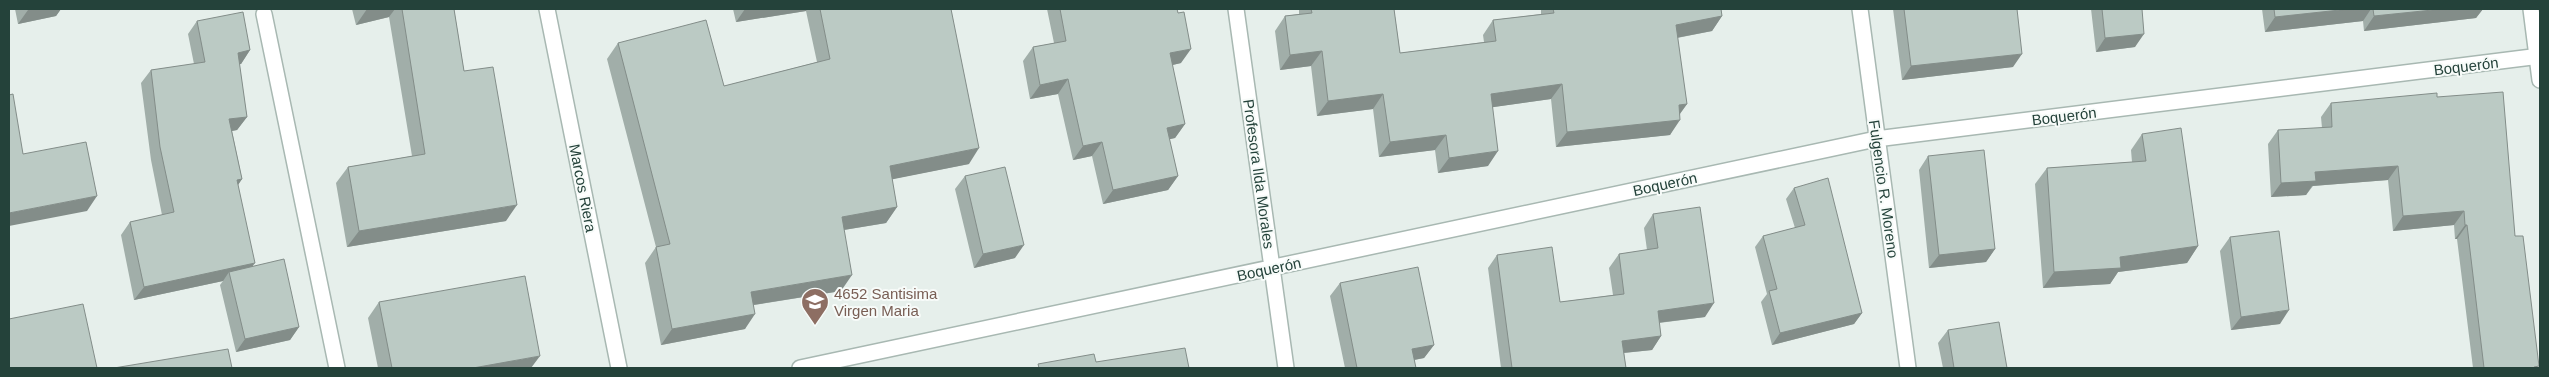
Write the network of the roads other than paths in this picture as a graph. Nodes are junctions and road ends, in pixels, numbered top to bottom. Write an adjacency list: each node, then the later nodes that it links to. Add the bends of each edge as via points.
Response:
1 (547, 9): 11 (street, Marcos Riera)
2 (1236, 9): 9 (street, Profesora Ilda Morales)
3 (1860, 9): 8 (street, Fulgencio R. Moreno)
4 (2531, 9): 6 (street)
5 (264, 14): 10 (street)
6 (2538, 57): 7 (street); 8 (street, Boquerón)
7 (2540, 80)
8 (1876, 139): 9 (street, Boquerón); 14 (street, Fulgencio R. Moreno)
9 (1272, 269): 12 (street, Boquerón); 13 (street, Profesora Ilda Morales)
10 (337, 368)
11 (619, 368)
12 (800, 368)
13 (1286, 368)
14 (1908, 368)

